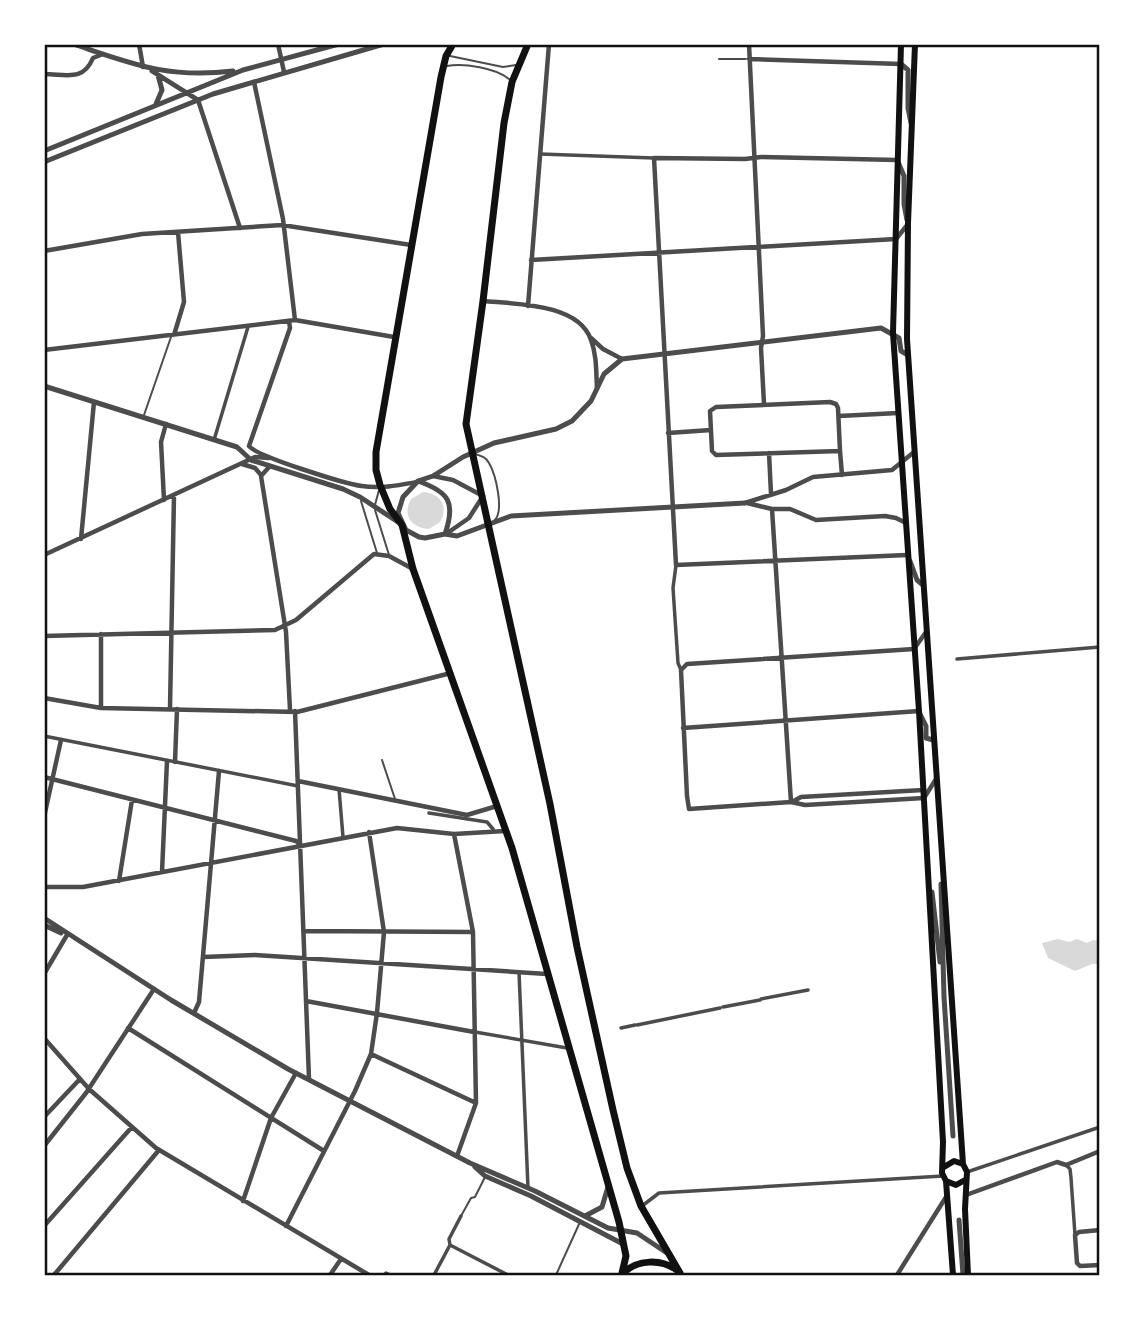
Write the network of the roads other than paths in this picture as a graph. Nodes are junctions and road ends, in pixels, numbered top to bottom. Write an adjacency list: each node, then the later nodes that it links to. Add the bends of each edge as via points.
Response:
1 (73, 44): 13 (street)
2 (139, 44): 21 (street)
3 (278, 44): 17 (street)
4 (340, 44): 17 (street)
5 (384, 44): 23 (street)
6 (446, 44): 14 (street)
7 (453, 44): 14 (highway)
8 (528, 44): 18 (highway)
9 (549, 44): 33 (street)
10 (749, 44): 16 (street)
11 (901, 44): 19 (main road)
12 (915, 44): 31 (main road)
13 (104, 54): 21 (street); 24 (street, via 93,58 79,75)
14 (446, 56): 18 (lane, via 503,67); 20 (highway)
15 (719, 59): 16 (lane)
16 (749, 59): 19 (street); 34 (street)
17 (279, 60): 22 (street); 23 (street)
18 (520, 64): 27 (highway)
19 (901, 64): 31 (street, via 908,70); 36 (main road)
20 (443, 67): 27 (lane, via 495,72); 43 (highway)
21 (146, 68): 22 (street, via 192,75); 25 (street)
22 (243, 70): 28 (street)
23 (284, 72): 26 (street)
24 (44, 74)
25 (158, 75): 28 (street); 30 (street, via 162,90)
26 (254, 81): 29 (street); 39 (street)
27 (512, 82): 48 (highway)
28 (187, 93): 29 (street); 30 (street)
29 (198, 100): 37 (street); 40 (street)
30 (155, 106): 32 (street)
31 (912, 126): 38 (main road)
32 (44, 151)
33 (539, 153): 35 (street); 47 (street)
34 (755, 157): 35 (street); 36 (street); 44 (street)
35 (654, 158): 46 (street)
36 (897, 160): 38 (street, via 904,176); 42 (main road)
37 (44, 162)
38 (908, 223): 42 (street); 59 (main road)
39 (282, 225): 40 (street); 43 (street); 50 (street)
40 (240, 228): 41 (street)
41 (178, 232): 45 (street); 53 (street, via 184,302)
42 (896, 239): 44 (street); 52 (main road)
43 (411, 245): 54 (highway)
44 (759, 247): 46 (street); 56 (street)
45 (44, 251)
46 (660, 253): 47 (street); 58 (street)
47 (531, 260): 49 (street)
48 (483, 301): 49 (street); 76 (highway, via 465,420)
49 (528, 306): 55 (street, via 568,315)
50 (292, 320): 51 (street); 54 (street); 72 (street)
51 (248, 327): 53 (street); 71 (street)
52 (893, 333): 56 (street, via 881,328); 59 (street, via 901,341 901,351); 65 (main road)
53 (174, 335): 57 (street); 67 (lane, via 166,346)
54 (394, 337): 87 (highway, via 376,452)
55 (591, 337): 60 (street); 62 (street)
56 (762, 342): 58 (street); 64 (street)
57 (44, 350)
58 (666, 354): 60 (street); 70 (street)
59 (908, 355): 75 (main road)
60 (622, 359): 62 (street, via 604,374)
61 (44, 386): 63 (street)
62 (597, 389): 76 (street, via 586,409 564,426 494,443)
63 (94, 402): 67 (street); 101 (street)
64 (764, 404): 66 (street, via 830,402); 69 (street, via 716,407 710,411)
65 (898, 413): 66 (street); 81 (main road)
66 (839, 416): 74 (street)
67 (143, 417): 68 (street)
68 (166, 425): 71 (street); 92 (street, via 160,442)
69 (711, 430): 70 (street); 77 (street, via 716,455)
70 (668, 433): 95 (street)
71 (214, 440): 73 (street)
72 (249, 446): 73 (street); 78 (street)
73 (237, 447): 79 (street)
74 (840, 451): 77 (street); 83 (street)
75 (915, 452): 81 (street); 109 (main road)
76 (473, 453): 85 (street); 90 (highway); 99 (lane, via 491,465 500,503 499,516)
77 (769, 453): 88 (street)
78 (269, 458): 79 (street); 87 (street, via 359,486)
79 (251, 460): 80 (street); 82 (street)
80 (242, 464): 84 (street, via 255,468); 89 (street)
81 (901, 464): 83 (street, via 888,471); 97 (main road)
82 (270, 466): 84 (street); 91 (street)
83 (842, 475): 88 (street, via 813,477)
84 (261, 476): 110 (street)
85 (433, 476): 86 (street); 90 (street, via 453,480)
86 (418, 481): 87 (street); 98 (street, via 398,507); 100 (street, via 434,486 448,499 451,512)
87 (380, 485): 94 (lane); 98 (highway)
88 (771, 494): 93 (street)
89 (174, 495): 92 (street); 112 (street)
90 (483, 496): 99 (highway); 100 (street, via 469,518)
91 (360, 497): 94 (street); 102 (lane)
92 (164, 500): 101 (street)
93 (744, 503): 95 (street); 96 (street)
94 (375, 506): 98 (street); 105 (lane)
95 (673, 506): 99 (street, via 517,516); 107 (street)
96 (772, 509): 97 (street, via 790,509 816,520 885,516); 106 (street)
97 (906, 523): 104 (main road)
98 (402, 525): 100 (street, via 419,537); 108 (highway)
99 (489, 526): 100 (street, via 457,536); 218 (highway, via 612,1111)
100 (445, 534)
101 (81, 539): 103 (street)
102 (377, 553): 105 (street); 110 (street)
103 (44, 555)
104 (907, 555): 106 (street); 109 (street); 116 (main road)
105 (389, 556): 108 (street)
106 (776, 561): 107 (street); 117 (street)
107 (676, 565): 119 (street, via 677,663)
108 (414, 569): 120 (highway)
109 (923, 585): 111 (main road)
110 (285, 626): 112 (street); 125 (street)
111 (926, 632): 116 (street); 131 (main road)
112 (172, 633): 113 (street); 123 (street)
113 (102, 634): 114 (street); 122 (street)
114 (44, 636)
115 (1100, 647): 118 (street)
116 (914, 649): 117 (street); 126 (main road)
117 (782, 657): 119 (street, via 691,663); 127 (street)
118 (957, 659)
119 (681, 670): 128 (street)
120 (452, 672): 125 (street, via 300,712); 146 (highway)
121 (44, 698): 122 (street)
122 (101, 708): 123 (street)
123 (170, 709): 124 (street)
124 (177, 709): 125 (street); 134 (street)
125 (292, 710): 139 (street)
126 (919, 711): 127 (street); 131 (street, via 926,738); 141 (main road)
127 (786, 722): 128 (street); 145 (street)
128 (684, 728): 145 (street, via 689,809)
129 (44, 736): 130 (street)
130 (61, 740): 133 (street); 137 (street)
131 (933, 740): 138 (main road)
132 (382, 760): 144 (lane)
133 (167, 761): 134 (street); 147 (street)
134 (175, 762): 135 (street)
135 (219, 771): 139 (street); 150 (street)
136 (44, 777): 137 (street)
137 (52, 779): 143 (street); 149 (street)
138 (936, 779): 142 (street); 157 (main road)
139 (298, 783): 140 (street); 156 (street)
140 (339, 789): 144 (street); 155 (street)
141 (923, 789): 142 (main road); 145 (street, via 801,797)
142 (923, 799): 145 (street); 158 (main road)
143 (132, 800): 147 (street); 161 (street)
144 (395, 800): 146 (street, via 467,815)
145 (791, 802)
146 (497, 806): 152 (highway)
147 (165, 809): 150 (street); 160 (street)
148 (429, 813): 151 (street, via 487,822)
149 (44, 817)
150 (214, 821): 156 (street); 159 (street)
151 (494, 829)
152 (505, 831): 154 (street); 175 (highway)
153 (369, 832): 154 (street, via 397,828); 155 (street); 166 (street)
154 (454, 834): 167 (street)
155 (342, 837): 156 (street)
156 (300, 845): 159 (street); 165 (street)
157 (940, 849): 178 (street); 206 (main road)
158 (927, 852): 178 (street); 208 (main road)
159 (210, 862): 160 (street); 169 (street)
160 (162, 872): 161 (street)
161 (119, 881): 162 (street)
162 (44, 887)
163 (44, 918): 168 (street)
164 (44, 925): 168 (street)
165 (304, 931): 166 (street); 170 (street)
166 (384, 932): 167 (street); 171 (street)
167 (472, 932): 172 (street)
168 (67, 935): 174 (street); 176 (street)
169 (203, 957): 170 (street); 180 (street)
170 (304, 958): 171 (street); 179 (street)
171 (380, 964): 172 (street); 181 (street)
172 (473, 969): 173 (street); 184 (street)
173 (519, 972): 175 (street); 186 (street)
174 (44, 974)
175 (547, 974): 187 (highway)
176 (154, 989): 180 (street); 182 (street)
177 (808, 990): 183 (street)
178 (944, 997): 199 (street)
179 (306, 1001): 181 (street); 190 (street)
180 (194, 1013): 189 (street)
181 (377, 1013): 184 (street); 188 (street)
182 (128, 1028): 192 (street); 196 (street)
183 (621, 1028)
184 (474, 1032): 186 (street); 194 (street)
185 (44, 1038): 191 (street)
186 (522, 1040): 187 (street); 214 (street)
187 (569, 1048): 213 (highway)
188 (371, 1054): 193 (street); 194 (street)
189 (296, 1073): 190 (street); 196 (street)
190 (309, 1079): 193 (street)
191 (79, 1080): 192 (street); 195 (street)
192 (89, 1089): 198 (street); 200 (street)
193 (350, 1101): 202 (street); 204 (street)
194 (476, 1102): 204 (street)
195 (44, 1117)
196 (271, 1118): 202 (street); 217 (street)
197 (1100, 1127): 209 (street)
198 (131, 1128): 201 (street); 223 (street)
199 (953, 1136)
200 (44, 1146)
201 (159, 1150): 217 (street); 235 (street)
202 (324, 1151): 224 (street)
203 (1100, 1151): 207 (street)
204 (457, 1156): 205 (street)
205 (470, 1163): 210 (street); 214 (street)
206 (963, 1164): 208 (main road, via 954,1161); 209 (main road)
207 (1066, 1165): 215 (street, via 1057,1162); 227 (street)
208 (944, 1167): 211 (main road)
209 (967, 1172): 212 (main road)
210 (485, 1176): 219 (lane); 222 (street)
211 (944, 1179): 212 (main road, via 956,1185); 216 (main road); 218 (street, via 659,1193)
212 (965, 1180): 215 (main road)
213 (609, 1184): 220 (street, via 602,1207); 225 (highway)
214 (528, 1188): 220 (street)
215 (965, 1195): 246 (main road)
216 (947, 1196): 243 (street); 244 (main road)
217 (243, 1200): 224 (street)
218 (642, 1206): 230 (highway)
219 (461, 1216): 229 (street)
220 (585, 1216): 225 (street)
221 (959, 1220): 245 (street)
222 (580, 1222): 228 (street); 242 (lane)
223 (44, 1226)
224 (286, 1226): 231 (street)
225 (620, 1229): 228 (highway); 230 (street, via 637,1233)
226 (1100, 1230): 227 (street, via 1079,1231)
227 (1075, 1236): 232 (street, via 1077,1263)
228 (623, 1244): 233 (highway)
229 (450, 1245): 240 (street); 241 (street)
230 (669, 1254): 234 (highway)
231 (341, 1259): 236 (street); 237 (street)
232 (1100, 1265)
233 (622, 1274): 234 (highway, via 656,1262)
234 (681, 1274)
235 (54, 1275)
236 (330, 1275)
237 (369, 1275)
238 (384, 1275): 239 (street)
239 (390, 1275)
240 (434, 1275)
241 (508, 1275)
242 (556, 1275)
243 (897, 1275)
244 (953, 1275)
245 (962, 1275)
246 (968, 1275)

